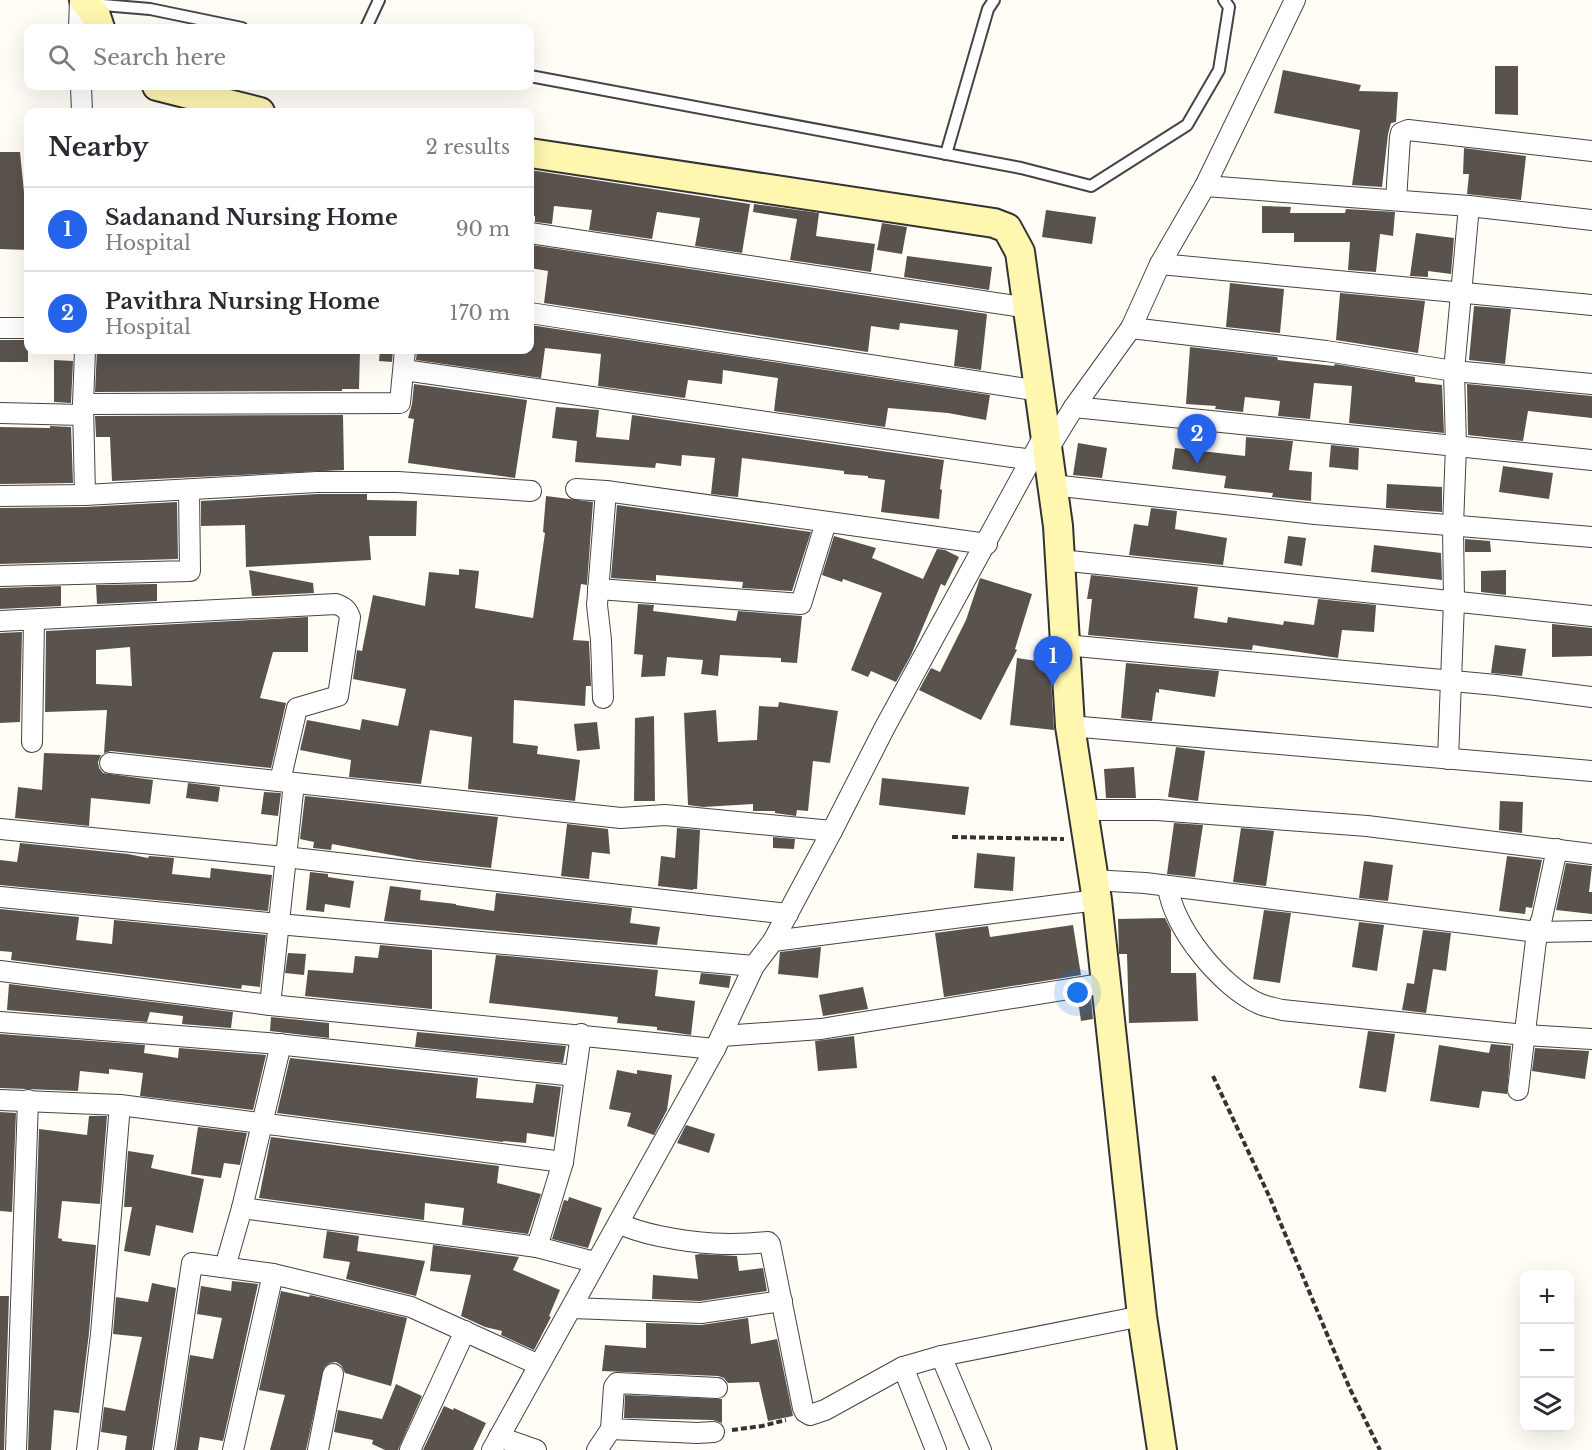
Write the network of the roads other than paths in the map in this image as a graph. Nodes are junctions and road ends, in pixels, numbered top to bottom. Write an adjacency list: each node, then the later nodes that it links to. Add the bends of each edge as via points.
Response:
1 (379, 0): 7 (lane)
2 (1224, 0): 15 (lane, via 1230,7 1219,70 1187,125 1091,186)
3 (1295, 0): 16 (street)
4 (989, 3): 15 (lane)
5 (86, 12): 6 (lane, via 150,9)
6 (223, 24)
7 (368, 24)
8 (534, 77): 15 (lane)
9 (81, 90): 11 (street)
10 (173, 90): 12 (street)
11 (82, 108)
12 (244, 108)
13 (1592, 151): 17 (street, via 1408,130 1400,137)
14 (534, 154): 24 (street, via 994,223 1007,228 1020,252)
15 (946, 154)
16 (1205, 186): 17 (street); 21 (street)
17 (1396, 200): 18 (street)
18 (1469, 206): 19 (street); 22 (street)
19 (1592, 220)
20 (534, 234): 24 (street)
21 (1160, 264): 22 (street); 28 (street)
22 (1462, 293): 23 (street); 32 (street)
23 (1592, 305)
24 (1029, 308): 34 (street)
25 (534, 314): 34 (street)
26 (24, 327): 27 (street)
27 (0, 328)
28 (1131, 328): 32 (street); 35 (street)
29 (85, 354): 36 (street)
30 (405, 354): 31 (street)
31 (404, 370): 36 (street, via 400,403); 39 (street)
32 (1454, 370): 33 (street); 38 (street)
33 (1592, 384)
34 (1040, 391): 39 (street)
35 (1074, 408): 38 (street); 39 (street)
36 (83, 409): 37 (street); 46 (street)
37 (0, 413)
38 (1456, 446): 40 (street); 49 (street)
39 (1041, 448): 41 (street); 51 (street)
40 (1592, 460)
41 (1052, 485): 49 (street); 52 (street)
42 (576, 489): 45 (street)
43 (189, 490): 44 (street, via 316,482 398,482); 46 (street); 53 (street, via 190,571)
44 (531, 491)
45 (606, 491): 48 (street); 54 (street)
46 (85, 495): 47 (street)
47 (0, 496)
48 (826, 522): 51 (street); 54 (street, via 801,604)
49 (1453, 526): 50 (street); 55 (street)
50 (1592, 537)
51 (987, 544): 71 (street)
52 (1060, 560): 55 (street); 59 (street)
53 (0, 576)
54 (598, 589): 62 (street)
55 (1455, 602): 56 (street); 60 (street)
56 (1592, 616)
57 (34, 620): 58 (street); 64 (street); 68 (street, via 336,604 347,609 350,617 338,696 297,708)
58 (0, 621)
59 (1065, 645): 60 (street); 63 (street)
60 (1452, 681): 61 (street); 65 (street)
61 (1592, 697)
62 (603, 698)
63 (1070, 726): 65 (street); 69 (street)
64 (32, 742)
65 (1448, 759): 67 (street)
66 (110, 763): 68 (street)
67 (1592, 771)
68 (287, 782): 71 (street, via 621,818 665,815); 74 (street)
69 (1082, 810): 72 (street, via 1158,810 1367,826); 76 (street)
70 (0, 829): 74 (street)
71 (832, 831): 78 (street)
72 (1557, 849): 73 (street); 81 (street)
73 (1592, 854)
74 (285, 857): 78 (street); 79 (street)
75 (1168, 886): 76 (street); 81 (street); 89 (street, via 1169,899 1188,938 1221,977 1258,1003 1282,1010)
76 (1094, 890): 82 (street); 85 (street)
77 (0, 897): 79 (street)
78 (788, 914): 82 (street)
79 (278, 924): 83 (street); 86 (street)
80 (1592, 931): 81 (street)
81 (1537, 932): 89 (street)
82 (773, 941): 83 (street)
83 (754, 966): 91 (street)
84 (0, 971): 86 (street)
85 (1106, 983): 91 (street); 108 (street)
86 (270, 1005): 88 (street)
87 (0, 1022): 92 (street)
88 (581, 1034): 91 (street); 93 (street)
89 (1525, 1035): 90 (street); 94 (street)
90 (1592, 1039)
91 (718, 1042): 101 (street)
92 (281, 1044): 93 (street); 98 (street)
93 (575, 1076): 99 (street)
94 (1518, 1090)
95 (0, 1100): 96 (street)
96 (28, 1100): 97 (street); 118 (street)
97 (120, 1106): 98 (street); 119 (street)
98 (261, 1123): 99 (street); 100 (street)
99 (563, 1162): 102 (street)
100 (242, 1208): 102 (street); 104 (street)
101 (619, 1223): 103 (street); 106 (street, via 630,1230 696,1243 768,1242)
102 (537, 1247): 103 (street)
103 (594, 1262): 107 (street)
104 (225, 1267): 105 (street); 120 (street, via 192,1263)
105 (273, 1274): 109 (street, via 411,1307); 121 (street)
106 (782, 1301): 107 (street, via 700,1313); 112 (street, via 807,1414 825,1410)
107 (573, 1308): 111 (street)
108 (1142, 1316): 110 (street); 128 (street)
109 (465, 1331): 111 (street); 123 (street)
110 (941, 1356): 112 (street); 127 (street)
111 (539, 1365): 117 (street)
112 (903, 1367): 126 (street)
113 (333, 1374): 122 (street)
114 (717, 1388): 115 (street, via 617,1383)
115 (611, 1429): 116 (street); 125 (street)
116 (714, 1432)
117 (496, 1444): 124 (street)
118 (16, 1450)
119 (87, 1450)
120 (164, 1450)
121 (233, 1450)
122 (318, 1450)
123 (410, 1450)
124 (536, 1450)
125 (597, 1450)
126 (936, 1450)
127 (981, 1450)
128 (1162, 1450)

